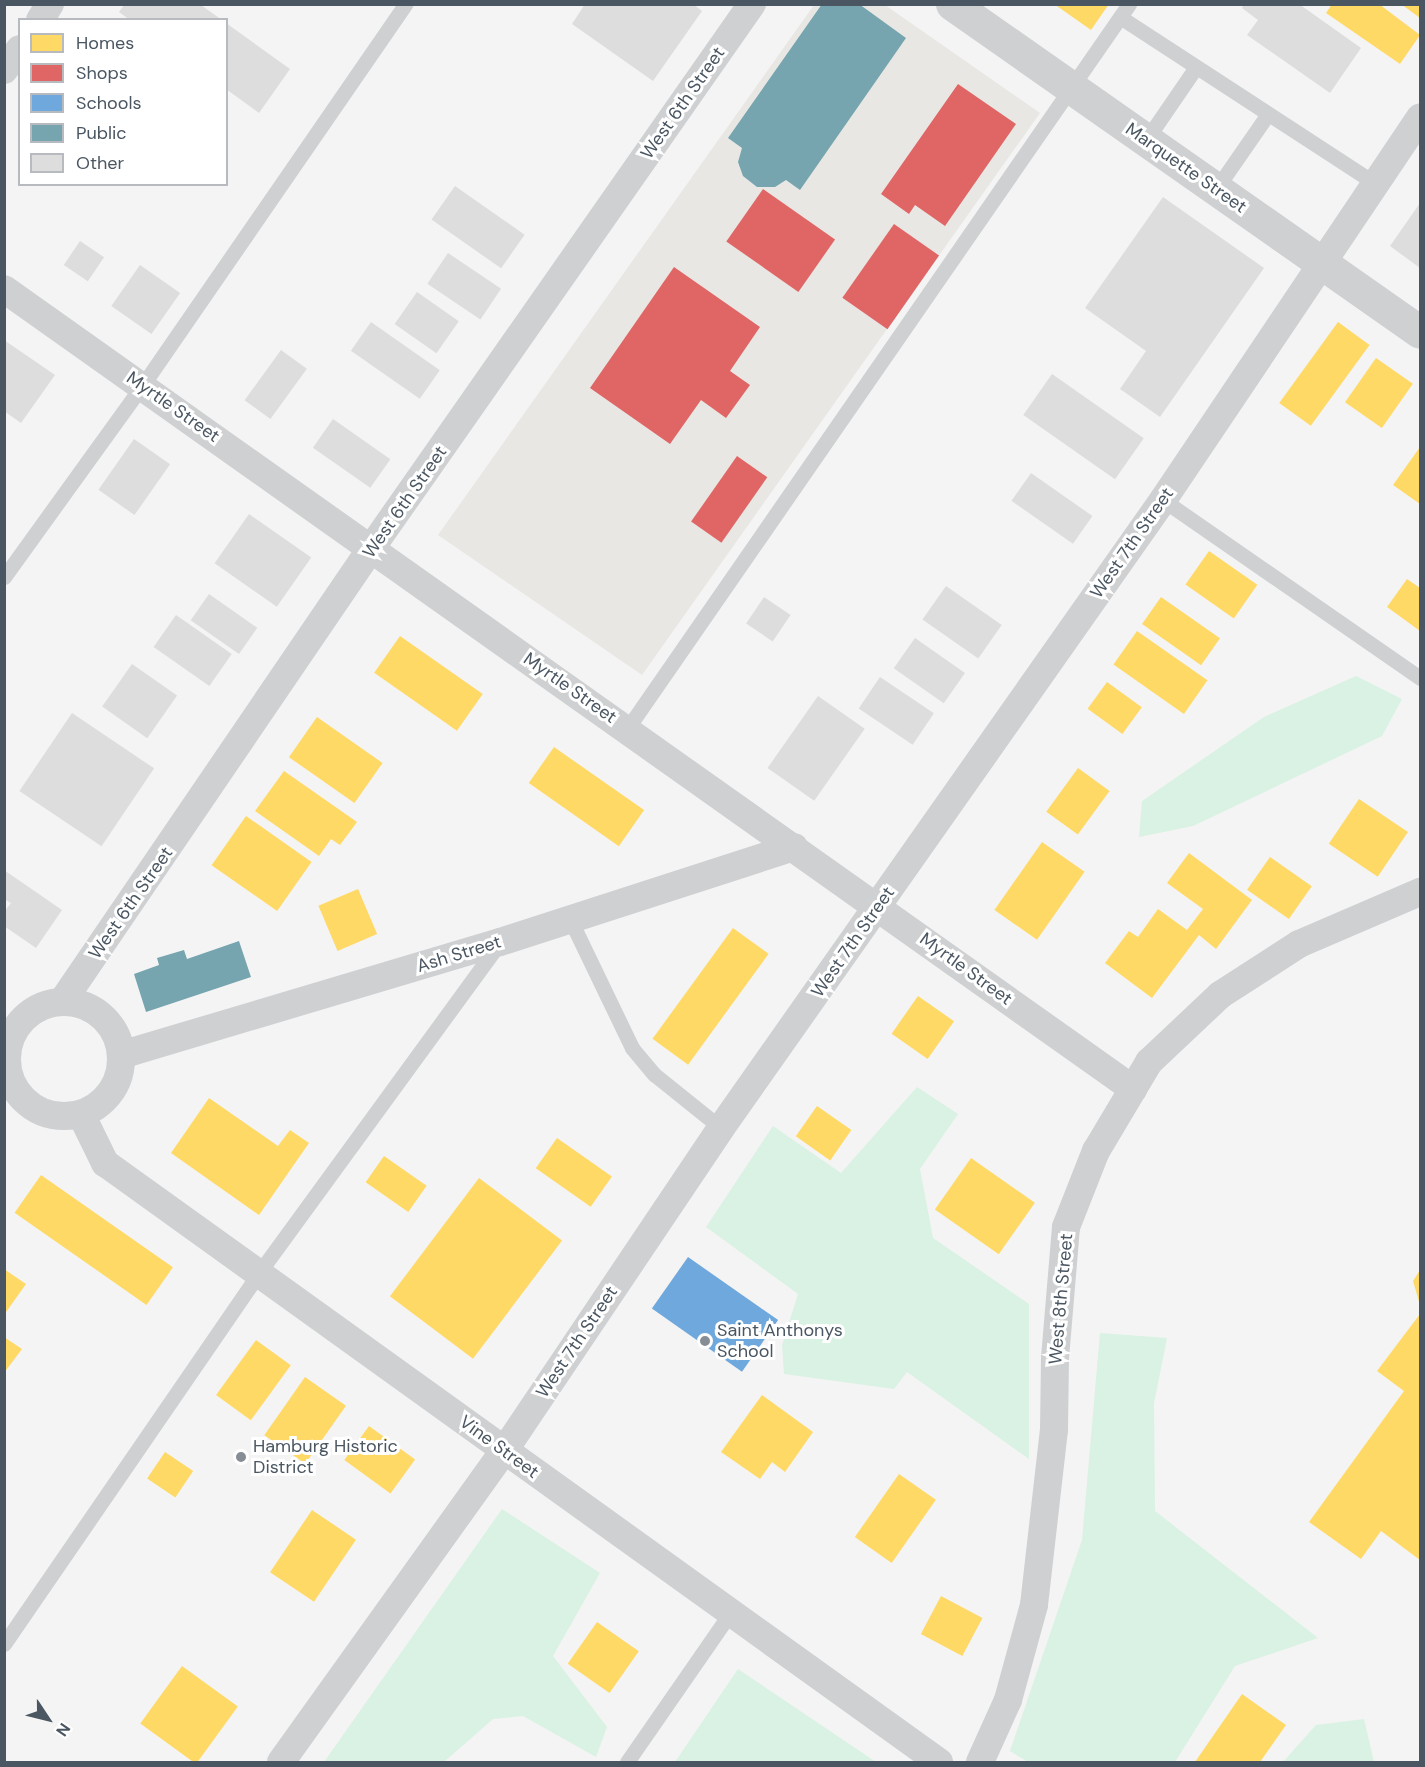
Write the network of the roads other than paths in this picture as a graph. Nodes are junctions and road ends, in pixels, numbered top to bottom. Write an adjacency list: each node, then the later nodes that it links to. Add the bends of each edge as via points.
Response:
1 (50, 4): 6 (street)
2 (406, 4): 19 (lane)
3 (752, 4): 21 (street, West 6th Street)
4 (952, 4): 10 (street, Marquette Street)
5 (1125, 10): 8 (lane); 10 (lane)
6 (41, 18)
7 (18, 52): 9 (street)
8 (1196, 66): 11 (lane); 13 (lane)
9 (4, 70)
10 (1072, 88): 13 (street, Marquette Street); 24 (lane)
11 (1268, 114): 14 (lane); 15 (lane)
12 (1420, 117): 14 (street, West 7th Street)
13 (1146, 140): 15 (street, Marquette Street)
14 (1375, 183): 16 (street, West 7th Street)
15 (1216, 189): 16 (street, Marquette Street)
16 (1321, 262): 18 (street, Marquette Street); 20 (street, West 7th Street)
17 (4, 289): 19 (street, Myrtle Street)
18 (1420, 332)
19 (142, 386): 21 (street, Myrtle Street); 22 (lane)
20 (1163, 500): 23 (lane); 27 (street, West 7th Street)
21 (372, 548): 24 (street, Myrtle Street); 30 (street, West 6th Street)
22 (4, 577)
23 (1420, 678)
24 (627, 729): 25 (street, Myrtle Street)
25 (794, 847): 27 (street, Myrtle Street); 28 (street, Ash Street)
26 (1420, 892): 33 (street, West 8th Street, via 1299,944 1220,995 1149,1062)
27 (878, 906): 33 (street, Myrtle Street); 35 (street, West 7th Street)
28 (570, 919): 29 (street, Ash Street); 35 (lane, via 632,1048 655,1075)
29 (500, 942): 31 (street, Ash Street); 36 (lane)
30 (63, 1002): 31 (street, via 90,1008 105,1020 116,1036); 32 (street, via 35,1009 10,1037)
31 (121, 1055): 34 (street, via 119,1074 111,1091 98,1105)
32 (8, 1088): 34 (street, via 45,1113)
33 (1133, 1089): 43 (street, West 8th Street, via 1096,1151 1066,1227 1055,1358 1054,1430 1034,1605 1008,1700)
34 (81, 1114): 36 (street, Vine Street, via 105,1163)
35 (721, 1128): 37 (street, West 7th Street)
36 (258, 1274): 37 (street, Vine Street); 39 (lane)
37 (504, 1451): 38 (street, Vine Street); 40 (street, West 7th Street)
38 (730, 1613): 41 (lane); 42 (street, Vine Street)
39 (4, 1644)
40 (281, 1762)
41 (627, 1762)
42 (939, 1762)
43 (980, 1762)

